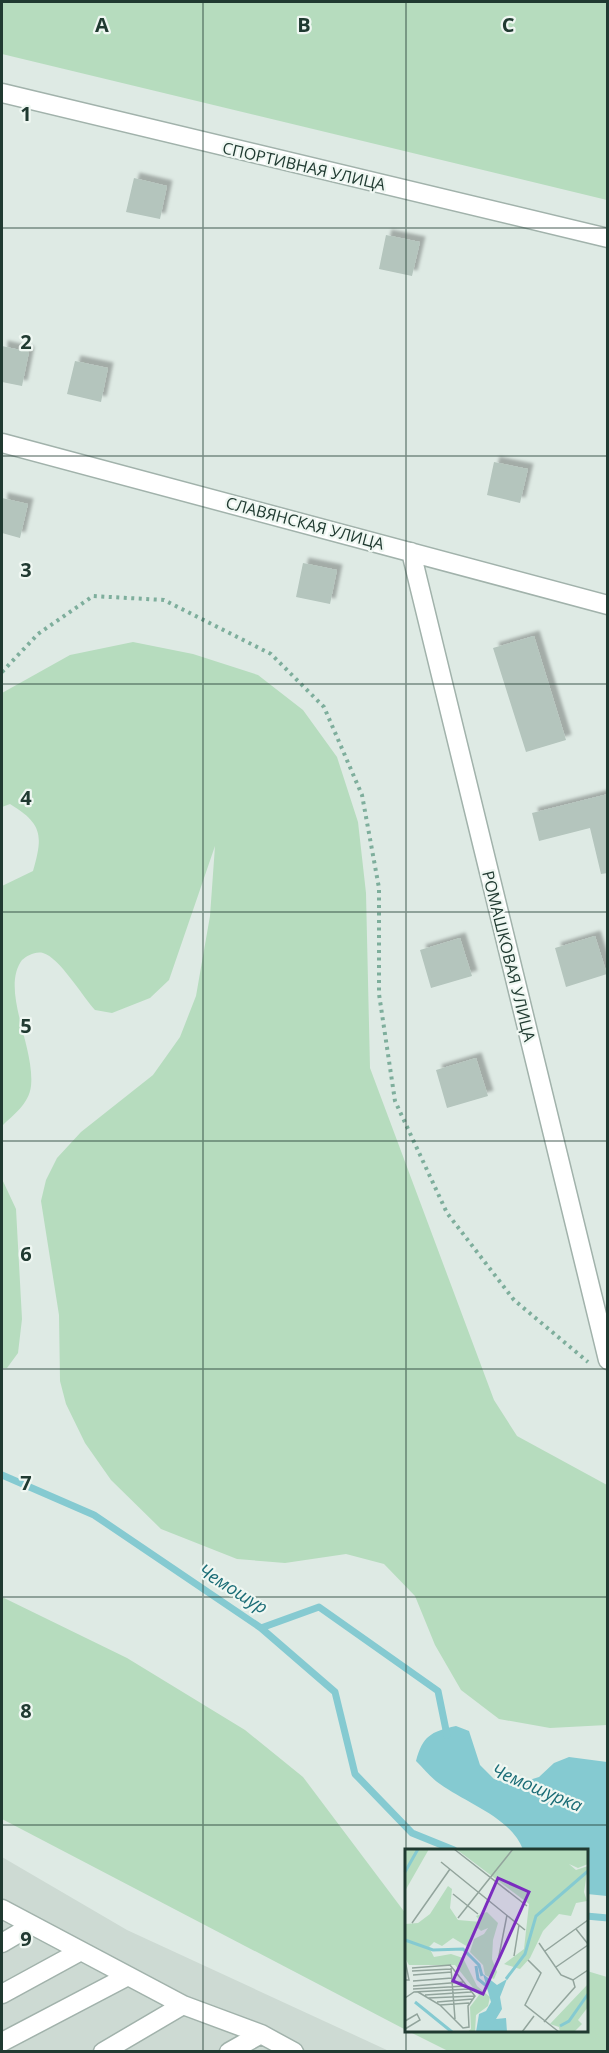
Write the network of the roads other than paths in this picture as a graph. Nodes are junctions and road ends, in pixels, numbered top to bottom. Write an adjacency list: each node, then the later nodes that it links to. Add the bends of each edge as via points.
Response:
1 (2, 93): 2 (street, СПОРТИВНАЯ УЛИЦА)
2 (608, 238)
3 (2, 443): 4 (street, СЛАВЯНСКАЯ УЛИЦА)
4 (411, 552): 5 (street, СЛАВЯНСКАЯ УЛИЦА); 6 (street, РОМАШКОВАЯ УЛИЦА)
5 (608, 605)
6 (599, 1362)
7 (2, 1909): 8 (street)
8 (31, 1926): 9 (street); 10 (street)
9 (2, 1943)
10 (79, 1952): 11 (street); 12 (street)
11 (126, 1977): 13 (street); 15 (street)
12 (2, 1994)
13 (183, 2005): 14 (street); 16 (street)
14 (261, 2034): 17 (street); 18 (street)
15 (2, 2042)
16 (103, 2052)
17 (229, 2052)
18 (294, 2052)

